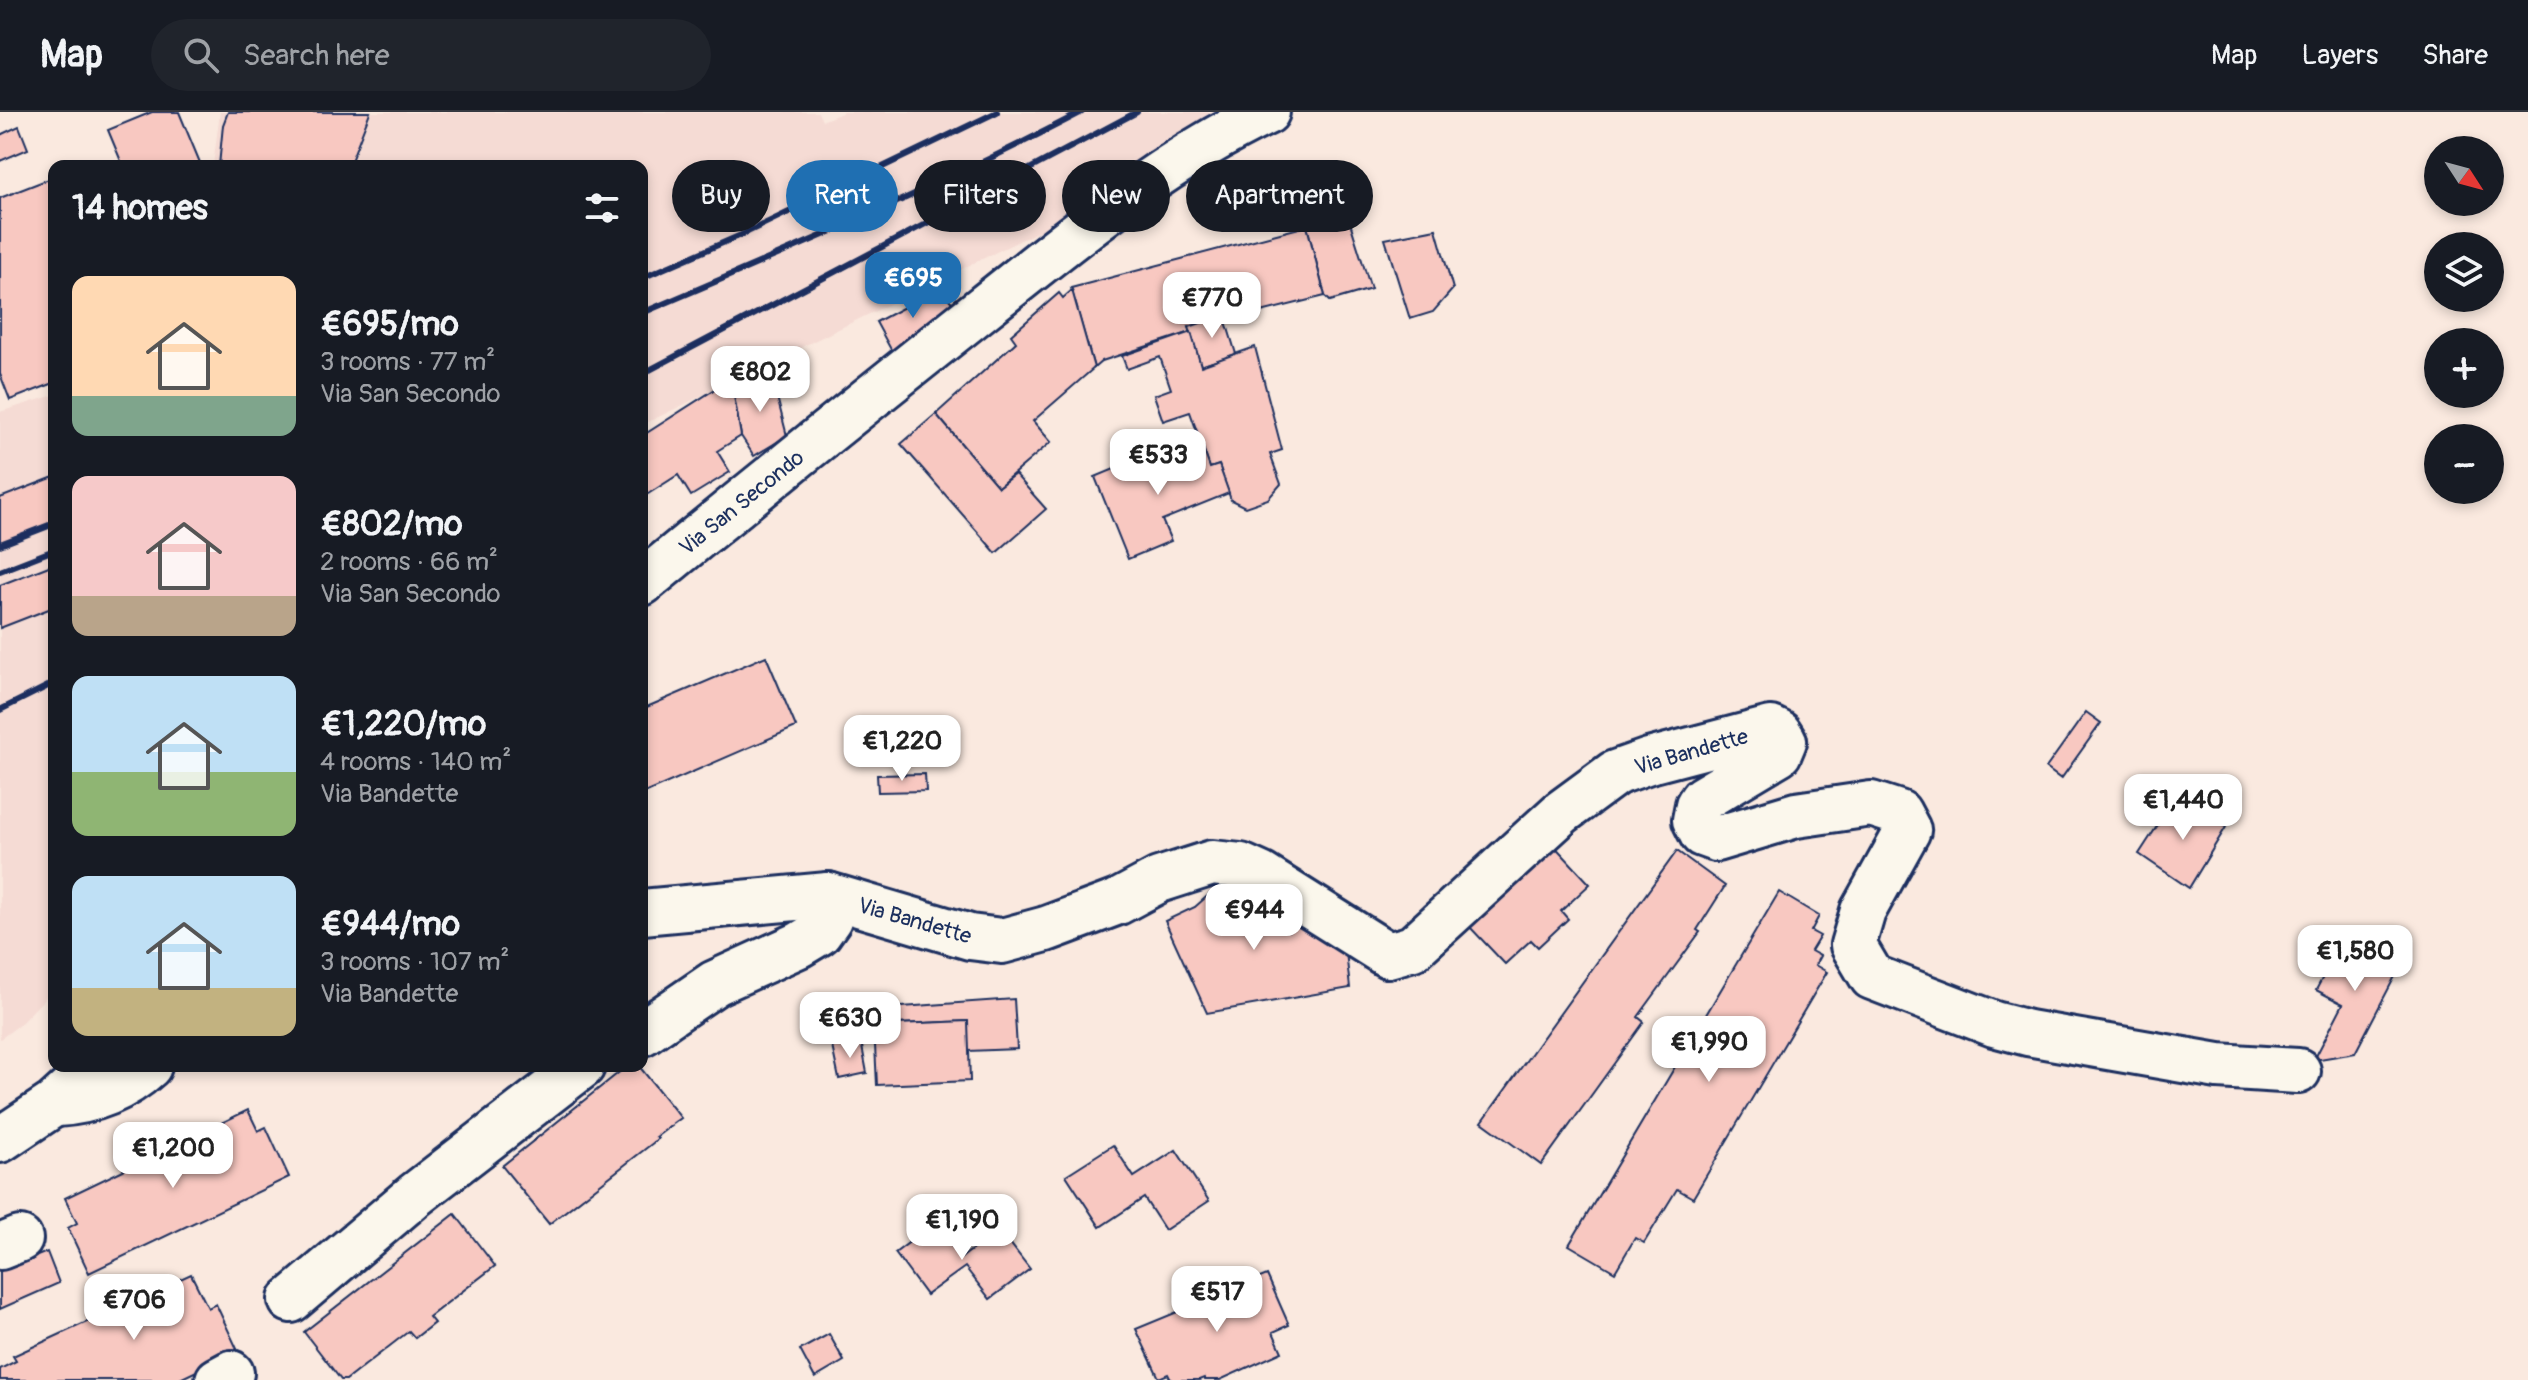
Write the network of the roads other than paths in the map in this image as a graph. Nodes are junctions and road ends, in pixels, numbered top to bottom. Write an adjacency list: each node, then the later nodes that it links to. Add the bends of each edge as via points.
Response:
1 (1267, 112): 2 (street, Via San Secondo, via 1131,191)
2 (648, 578)
3 (828, 895): 4 (street, Via Bandette); 5 (street, via 833,907 819,933 715,983); 6 (street, Via Bandette, via 970,937 1002,941 1046,929 1212,863 1241,866 1388,955 1413,948 1562,812 1615,773 1771,729 1784,741 1779,753 1702,799 1695,812 1698,827 1716,839 1826,810 1871,804 1899,813 1908,830 1863,911 1853,945 1872,977 2028,1033 2218,1066)
4 (648, 911)
5 (648, 1029)
6 (2298, 1071)
7 (89, 1072): 10 (street)
8 (141, 1072): 10 (street, via 113,1092)
9 (574, 1072): 12 (street, via 415,1195)
10 (54, 1104): 11 (street)
11 (0, 1140)
12 (291, 1300)

